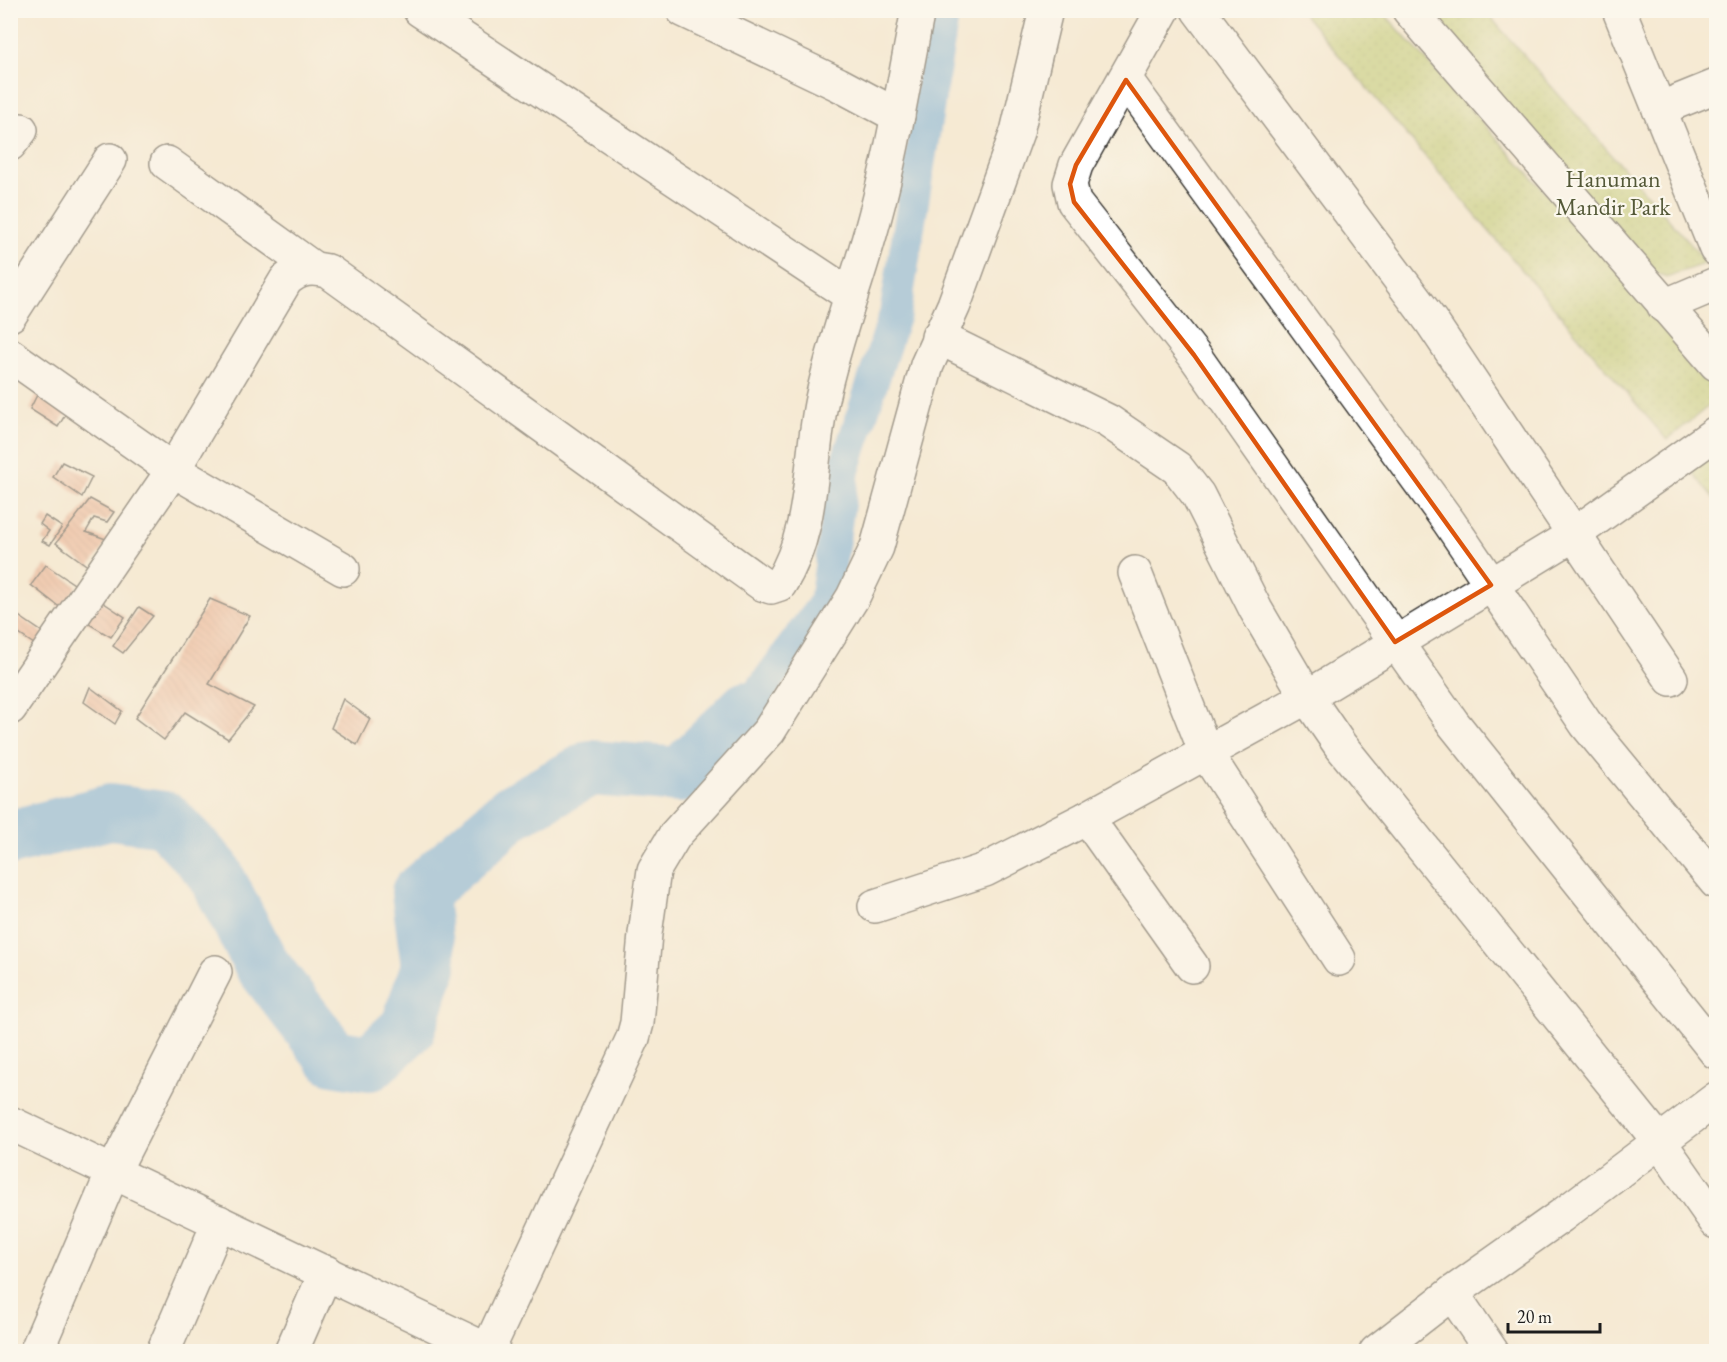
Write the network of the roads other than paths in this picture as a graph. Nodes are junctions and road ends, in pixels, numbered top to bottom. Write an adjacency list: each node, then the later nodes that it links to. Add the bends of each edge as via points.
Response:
1 (420, 10): 18 (street)
2 (683, 10): 12 (street)
3 (918, 10): 12 (street)
4 (1046, 10): 21 (street, via 1017,132)
5 (1163, 10): 9 (street)
6 (1198, 10): 26 (street, via 1431,321)
7 (1409, 10): 19 (street)
8 (1619, 10): 11 (street)
9 (1126, 80): 29 (street); 30 (street, via 1076,165 1070,184 1074,202 1194,355)
10 (1716, 86): 11 (street)
11 (1659, 110): 15 (street)
12 (898, 116): 18 (street, via 874,220)
13 (110, 160): 20 (street)
14 (167, 163): 16 (street)
15 (1716, 249)
16 (313, 268): 18 (street, via 328,271 771,587 780,584 787,573 805,516 822,399); 25 (street, via 296,271 286,280)
17 (1716, 284): 19 (street)
18 (850, 295)
19 (1664, 306): 23 (street)
20 (10, 315)
21 (939, 338): 32 (street, via 1108,421 1177,468 1198,495 1256,610); 50 (street, via 909,428 877,547 853,597 769,731 675,835 654,870 633,1038)
22 (10, 356): 25 (street)
23 (1716, 364)
24 (1716, 433): 26 (street)
25 (173, 470): 27 (street); 33 (street)
26 (1573, 535): 29 (street); 31 (street)
27 (343, 569)
28 (1135, 573): 34 (street)
29 (1491, 585): 30 (street); 36 (street, via 1586,724)
30 (1395, 642): 32 (street); 41 (street, via 1453,723)
31 (1671, 679)
32 (1307, 697): 34 (street); 44 (street, via 1340,745)
33 (10, 708)
34 (1206, 753): 35 (street); 38 (street)
35 (1087, 818): 37 (street, via 957,882); 39 (street)
36 (1716, 882)
37 (876, 906)
38 (1340, 959)
39 (1192, 966)
40 (215, 972): 45 (street)
41 (1716, 1052)
42 (1716, 1099): 44 (street)
43 (10, 1123): 45 (street)
44 (1659, 1141): 47 (street); 49 (street)
45 (113, 1172): 46 (street); 51 (street)
46 (219, 1222): 48 (street); 52 (street)
47 (1716, 1222)
48 (326, 1272): 50 (street); 53 (street)
49 (1452, 1293): 54 (street); 55 (street)
50 (487, 1351)
51 (36, 1352)
52 (163, 1352)
53 (291, 1352)
54 (1376, 1352)
55 (1492, 1352)

